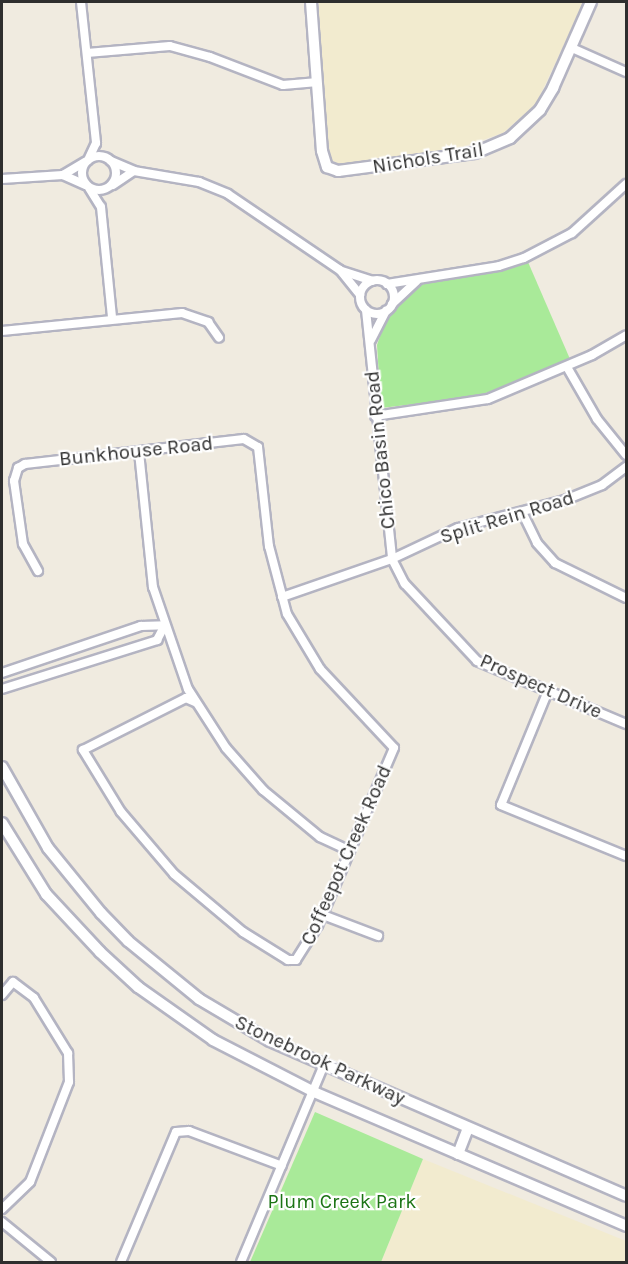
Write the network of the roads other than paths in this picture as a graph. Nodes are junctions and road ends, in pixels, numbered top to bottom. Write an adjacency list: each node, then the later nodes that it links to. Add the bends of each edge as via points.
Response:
1 (81, 2): 5 (street)
2 (311, 2): 7 (main road)
3 (591, 2): 4 (main road, Nichols Trail)
4 (572, 48): 6 (street); 7 (main road, Nichols Trail, via 540,110 524,128 496,146 475,153 338,171 327,167)
5 (87, 53): 7 (street, via 170,46 283,85); 8 (street)
6 (627, 72)
7 (315, 82)
8 (96, 143): 9 (street); 10 (street)
9 (87, 160): 10 (street, via 99,156); 12 (street); 16 (street, via 81,173)
10 (110, 160): 11 (street); 15 (street, via 116,173)
11 (134, 171): 15 (street); 18 (street, via 199,182 228,194)
12 (63, 176): 13 (street); 16 (street)
13 (2, 179)
14 (627, 184): 19 (street, via 595,216 551,247 499,266)
15 (111, 186): 16 (street, via 99,191); 17 (street)
16 (88, 187): 17 (street)
17 (101, 207): 26 (street)
18 (340, 270): 20 (street); 22 (street)
19 (418, 280): 21 (street); 23 (street)
20 (372, 281): 21 (street); 22 (street)
21 (387, 284): 23 (street, via 393,293)
22 (360, 295): 24 (street)
23 (392, 304): 25 (street)
24 (366, 310): 25 (street, via 372,314); 30 (street, Chico Basin Road)
25 (386, 311): 30 (street)
26 (112, 317): 27 (street); 29 (street, via 182,313 208,322)
27 (2, 331)
28 (627, 335): 31 (street)
29 (219, 338)
30 (371, 340): 32 (street, Chico Basin Road)
31 (567, 367): 32 (street, via 488,399); 34 (street, via 597,419)
32 (375, 416): 37 (street, Chico Basin Road)
33 (139, 452): 38 (street, Bunkhouse Road, via 31,463 18,468 14,481 23,544); 39 (street, Bunkhouse Road, via 244,439 255,442 269,546); 41 (street, via 150,570)
34 (627, 454)
35 (627, 467): 36 (street, Split Rein Road, via 591,490)
36 (523, 514): 37 (street, Split Rein Road, via 458,528); 40 (street, via 537,543 555,563 570,574)
37 (392, 559): 39 (street, Split Rein Road); 44 (street, Prospect Drive, via 405,584 477,661)
38 (38, 571)
39 (282, 597): 49 (street, Coffeepot Creek Road, via 309,655 336,690 394,748)
40 (627, 598)
41 (165, 625): 42 (street, via 141,626); 43 (street, via 157,640); 45 (street)
42 (2, 674)
43 (2, 689)
44 (548, 691): 46 (street, Prospect Drive); 50 (street, via 501,805)
45 (195, 702): 49 (street, via 226,748 263,790 313,832); 51 (street, Coffeepot Creek Road, via 186,698 83,750 121,812 180,880 243,932 288,960 296,960)
46 (627, 724)
47 (2, 767): 54 (main road, Stonebrook Parkway, via 48,848 128,941 231,1020)
48 (2, 823): 55 (main road, Stonebrook Parkway, via 46,894 138,987 237,1055)
49 (350, 851): 51 (street, Coffeepot Creek Road)
50 (627, 856)
51 (323, 915): 52 (street)
52 (378, 936)
53 (2, 995): 60 (street, via 13,982 34,998 52,1021 68,1053 69,1082 30,1182)
54 (324, 1065): 55 (street); 56 (main road, Stonebrook Parkway)
55 (314, 1092): 57 (main road, Stonebrook Parkway); 58 (street)
56 (468, 1128): 57 (main road); 59 (main road, Stonebrook Parkway)
57 (458, 1154): 62 (main road, Stonebrook Parkway)
58 (282, 1166): 64 (street, via 189,1131 176,1132); 65 (street)
59 (627, 1196)
60 (2, 1209)
61 (2, 1222): 63 (street)
62 (627, 1226)
63 (51, 1263)
64 (122, 1263)
65 (241, 1263)

